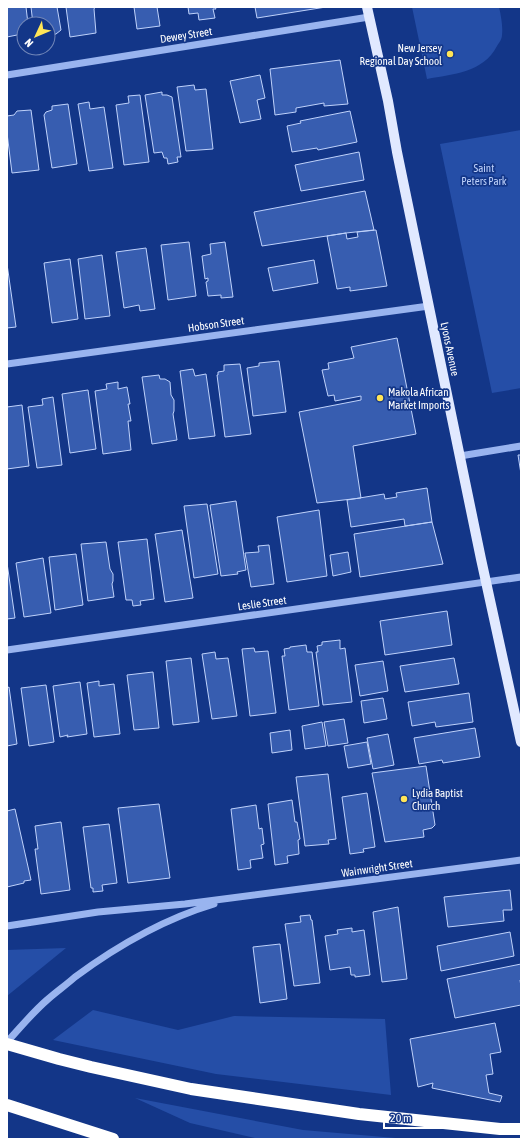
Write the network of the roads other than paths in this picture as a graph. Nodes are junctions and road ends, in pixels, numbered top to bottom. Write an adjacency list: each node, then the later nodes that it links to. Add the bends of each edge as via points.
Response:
1 (367, 7): 2 (main road, Lyons Avenue)
2 (369, 17): 3 (street, Dewey Street); 4 (main road, Lyons Avenue)
3 (7, 75)
4 (429, 306): 5 (street, Hobson Street); 7 (main road, Lyons Avenue)
5 (7, 364)
6 (521, 446): 7 (street)
7 (460, 456): 9 (main road, Lyons Avenue)
8 (521, 577): 9 (street, Leslie Street)
9 (486, 582): 10 (street, Leslie Street); 11 (main road, Lyons Avenue)
10 (7, 650)
11 (521, 742)
12 (521, 860): 13 (street, Wainwright Street)
13 (236, 898): 14 (street, Wainwright Street, via 98,912); 15 (street, Wainwright Street, via 213,904 132,940 86,969 36,1010)
14 (7, 926)
15 (7, 1043): 17 (highway, via 91,1067 191,1089 365,1115)
16 (7, 1105): 18 (highway)
17 (521, 1129)
18 (112, 1139)

